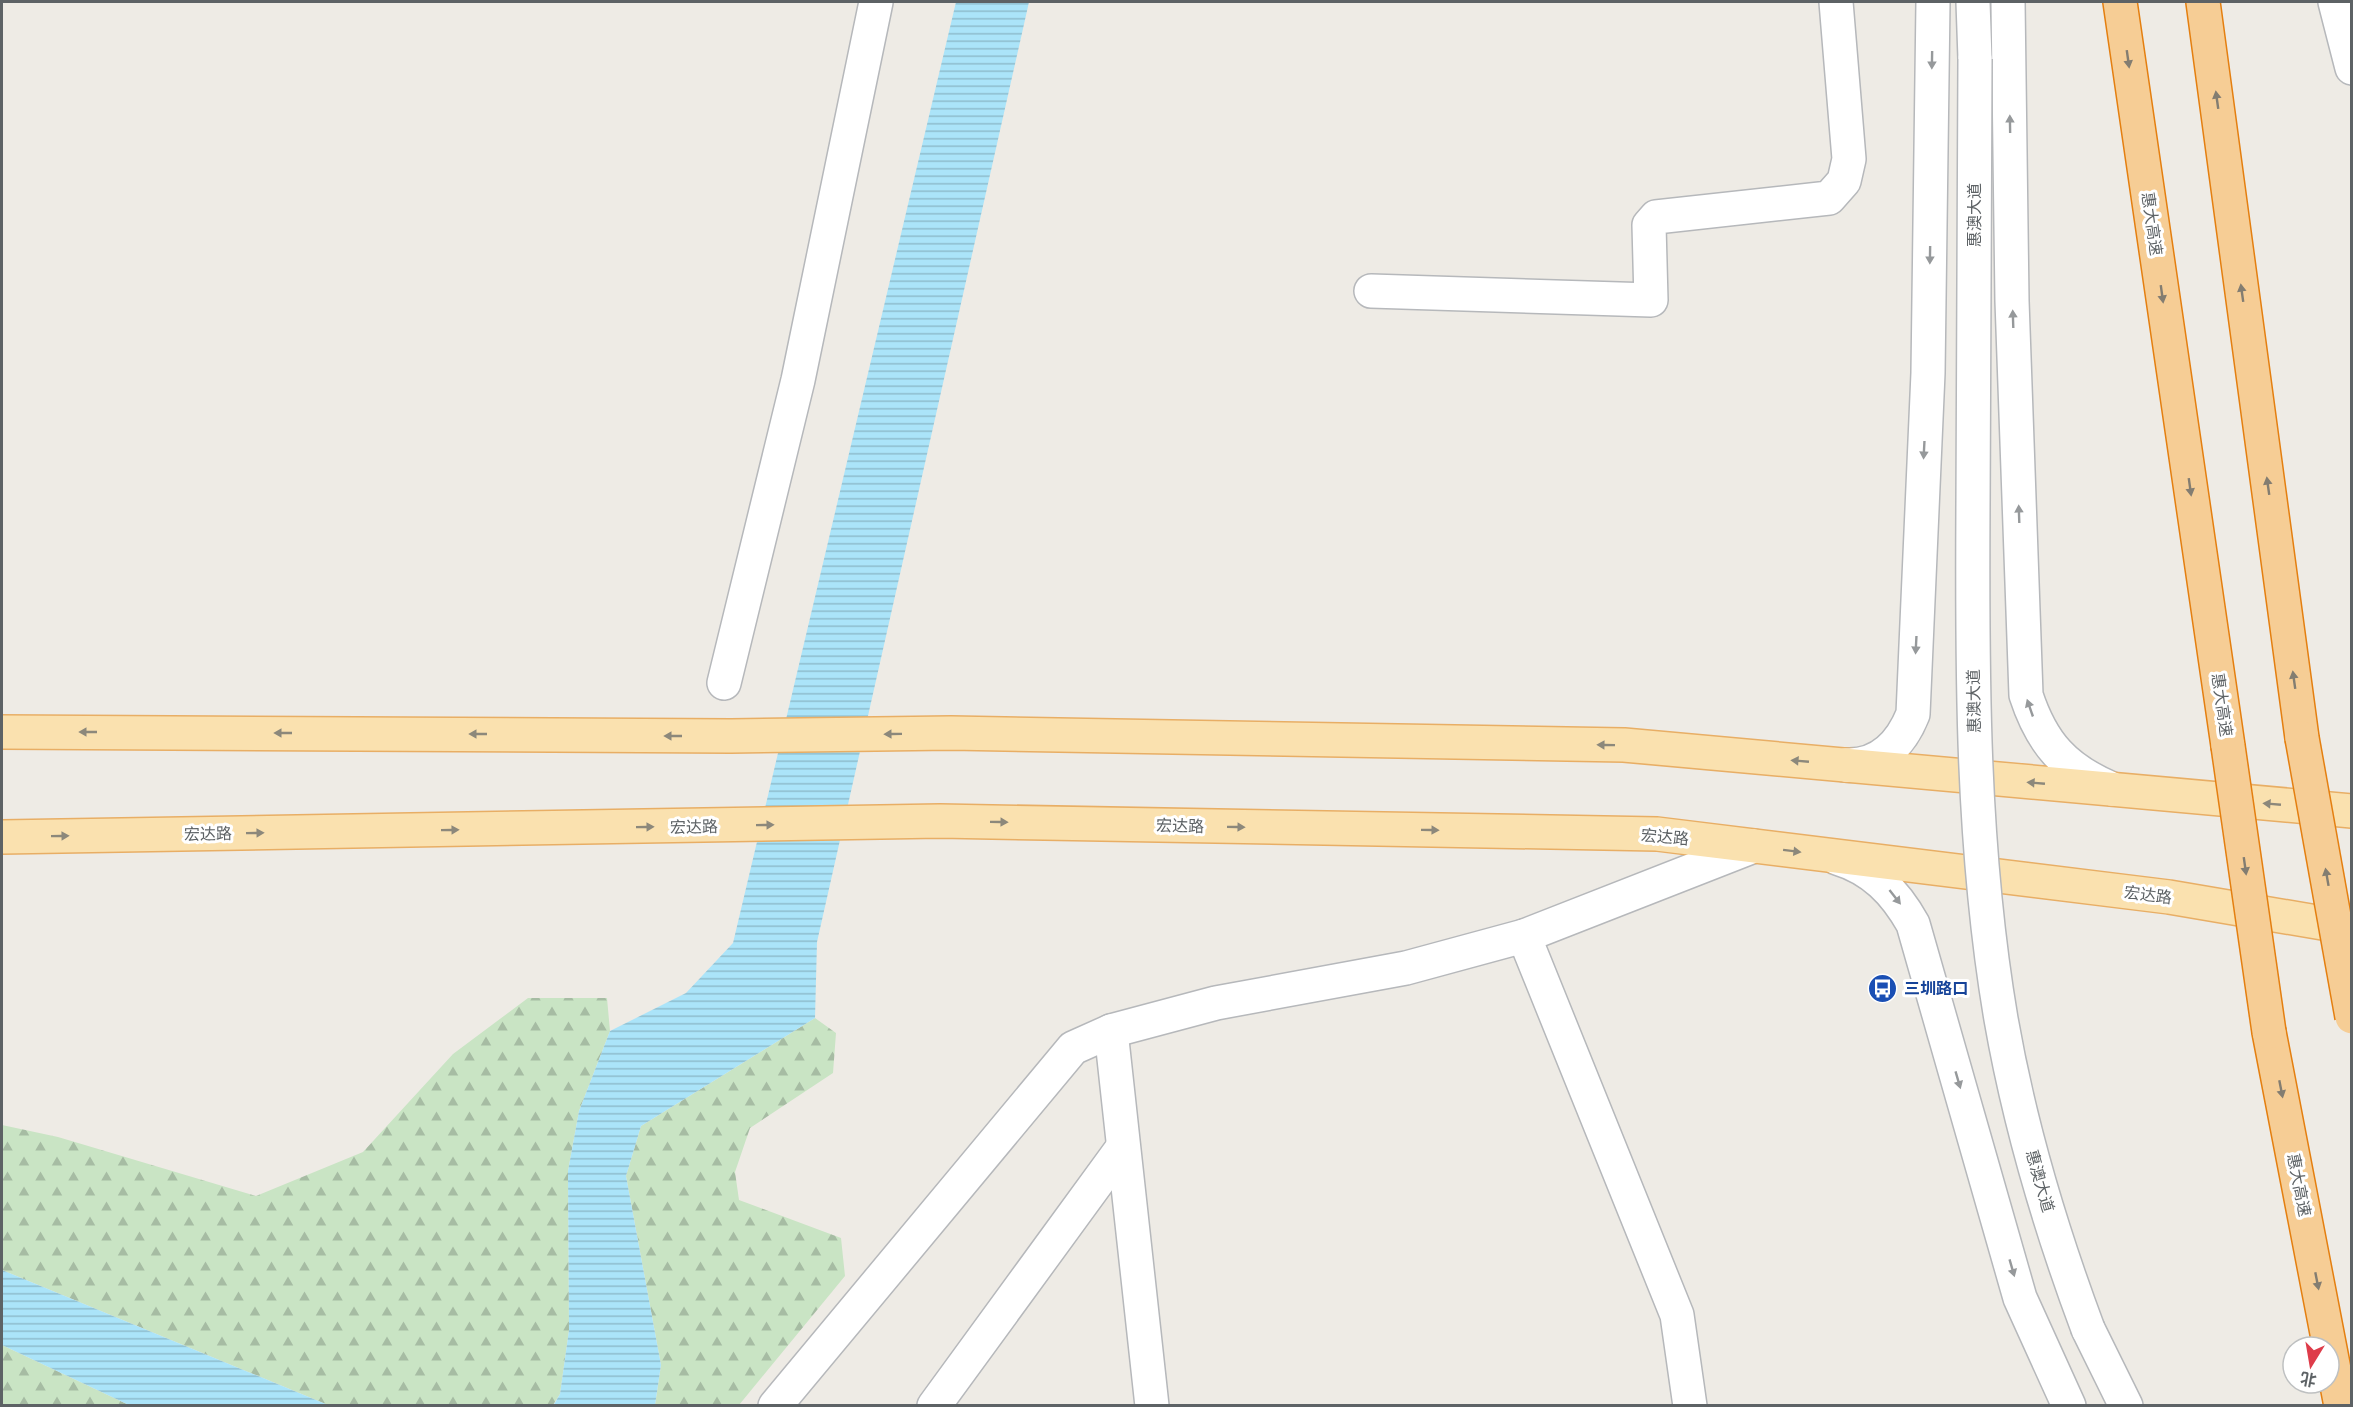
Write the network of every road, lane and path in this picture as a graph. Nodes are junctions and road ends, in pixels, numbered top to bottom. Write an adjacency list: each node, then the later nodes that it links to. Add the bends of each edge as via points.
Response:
1 (876, 2): 11 (street, via 798,380)
2 (1836, 2): 10 (street, via 1849,159 1844,181 1829,198 1656,217 1649,225 1651,300)
3 (1933, 2): 13 (street, one-way to 13, via 1928,373 1913,714 1907,730 1884,755 1870,762)
4 (1973, 2): 29 (street, 惠澳大道, bridge, via 1974,710 1984,896 2001,1019 2028,1139 2062,1259 2088,1329)
5 (2008, 2): 14 (street, one-way to 5, via 2074,770 2058,755 2038,726 2026,695 2013,313)
6 (2120, 2): 30 (highway, 惠大高速, one-way to 30, bridge, via 2270,1032)
7 (2203, 2): 21 (highway, one-way to 7, bridge, via 2302,738)
8 (2335, 2): 9 (street)
9 (2352, 68)
10 (1371, 291)
11 (724, 683)
12 (2, 732): 13 (main road, one-way to 12, via 1624,745 951,733 731,736)
13 (1836, 764): 14 (main road, one-way to 13)
14 (2114, 789): 15 (main road, one-way to 14)
15 (2352, 811)
16 (2, 837): 17 (main road, 宏达路, one-way to 17, via 940,821 1657,834)
17 (1754, 846): 18 (main road, 宏达路, one-way to 18); 20 (street)
18 (1829, 856): 19 (main road, 宏达路, via 2169,897); 28 (street, one-way to 28, via 1851,863 1889,888 1913,924 2020,1298)
19 (2352, 928)
20 (1524, 936): 22 (street, via 1406,968 1216,1003); 27 (street, via 1677,1315)
21 (2352, 1017)
22 (1111, 1031): 23 (street); 24 (street, via 1072,1048)
23 (1123, 1147): 25 (street); 26 (street)
24 (775, 1406)
25 (934, 1406)
26 (1152, 1406)
27 (1690, 1406)
28 (2069, 1406)
29 (2126, 1406)
30 (2342, 1406)

